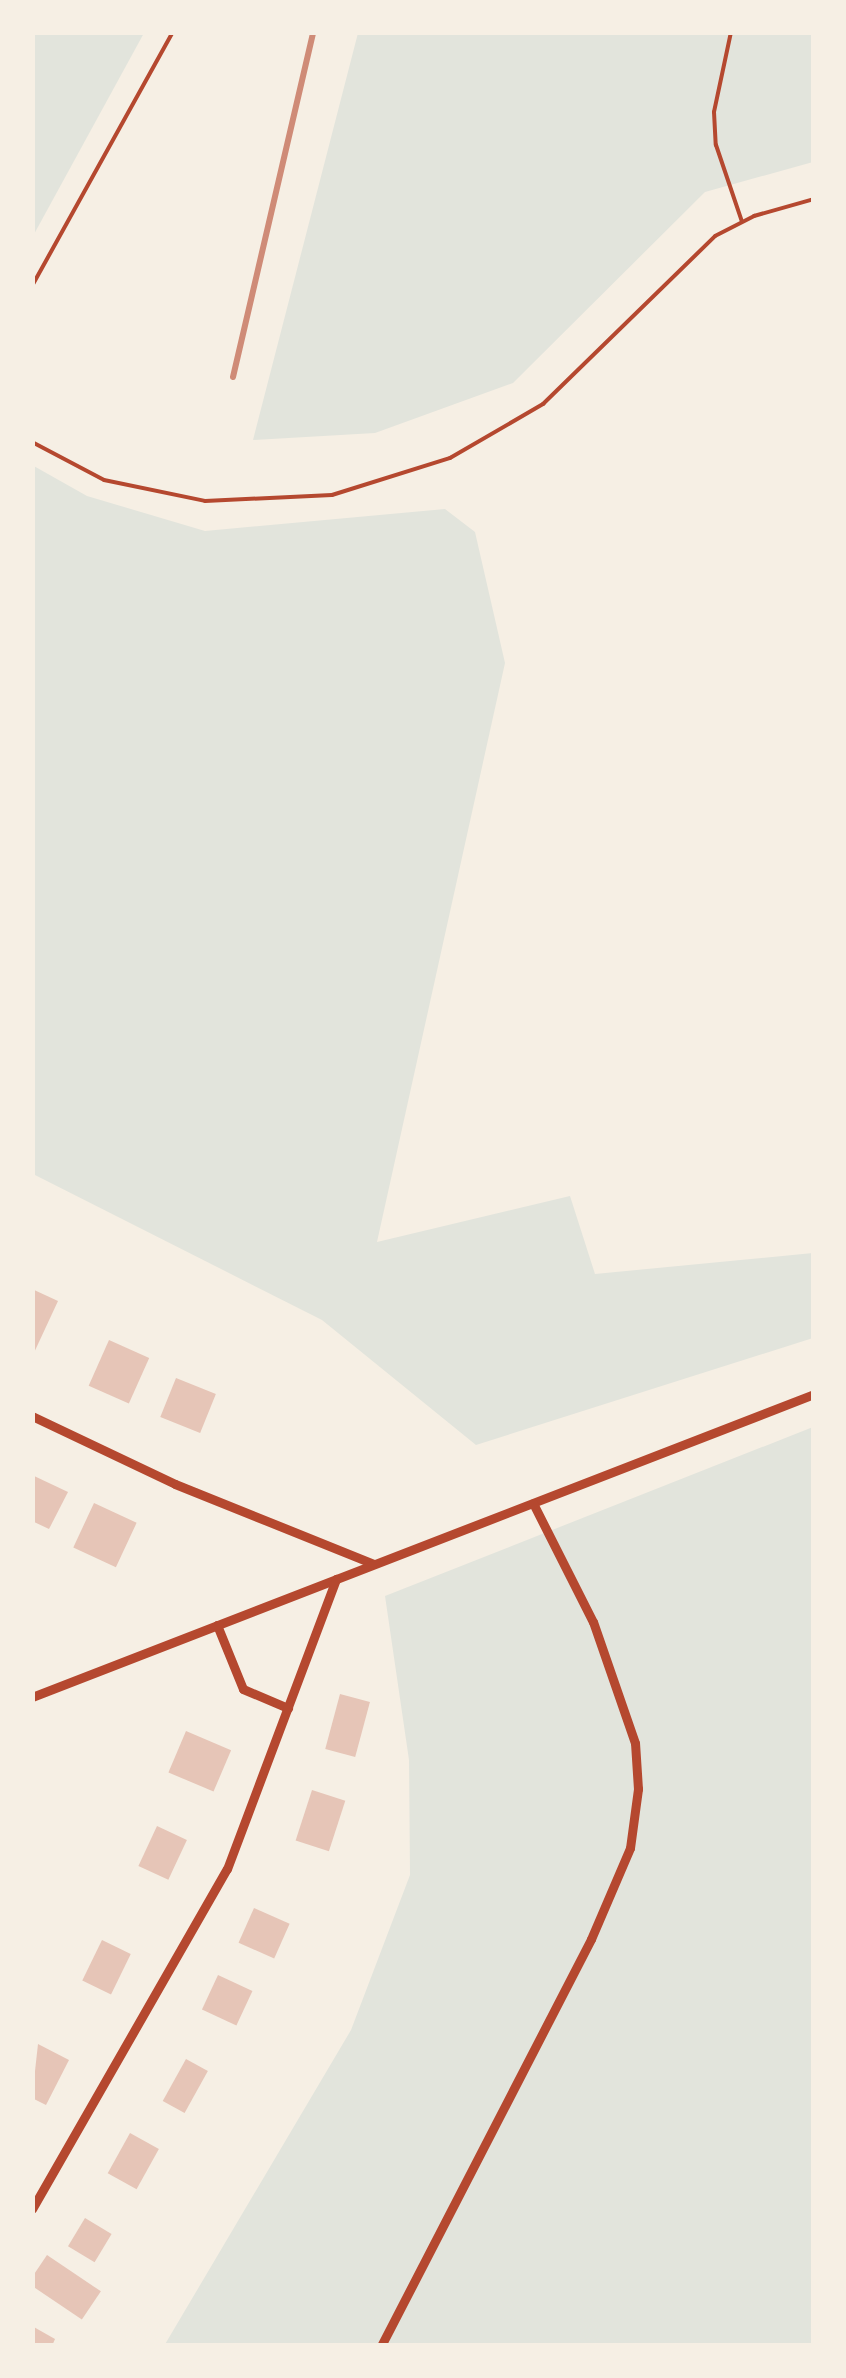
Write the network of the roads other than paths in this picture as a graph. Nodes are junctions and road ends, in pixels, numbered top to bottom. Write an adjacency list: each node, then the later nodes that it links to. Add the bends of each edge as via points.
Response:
1 (172, 32): 5 (lane)
2 (732, 32): 4 (lane, via 714,112 716,145)
3 (814, 199): 4 (lane)
4 (742, 222): 6 (lane, via 716,236 543,404 450,458 332,495 205,501 104,480)
5 (32, 286)
6 (32, 442)
7 (814, 1394): 9 (street)
8 (32, 1416): 10 (street, via 175,1484)
9 (533, 1503): 10 (street); 16 (street, via 593,1622 635,1743 638,1789 630,1848 600,1922)
10 (374, 1564): 11 (street)
11 (336, 1579): 12 (street); 14 (street)
12 (217, 1626): 13 (street); 14 (street, via 243,1689)
13 (32, 1697)
14 (288, 1708): 15 (street, via 227,1869)
15 (32, 2208)
16 (381, 2346)

